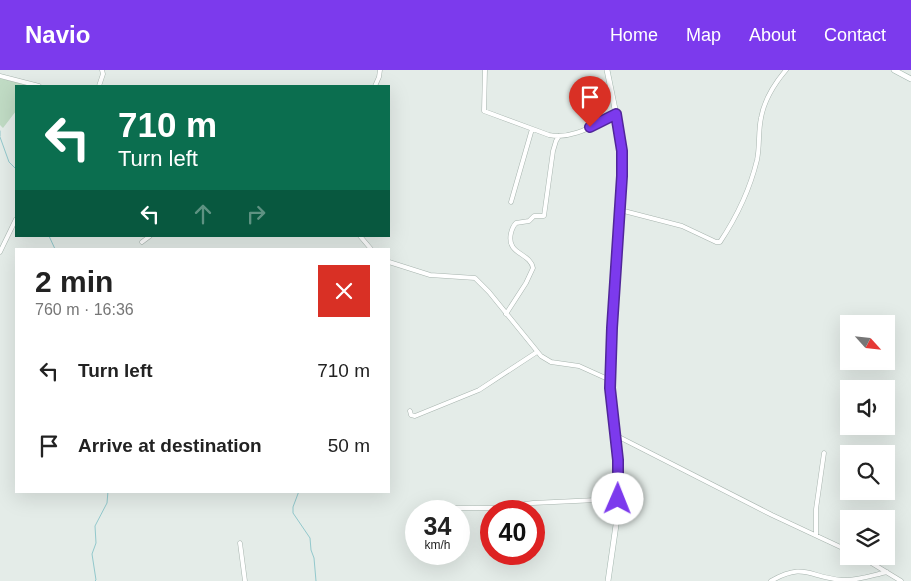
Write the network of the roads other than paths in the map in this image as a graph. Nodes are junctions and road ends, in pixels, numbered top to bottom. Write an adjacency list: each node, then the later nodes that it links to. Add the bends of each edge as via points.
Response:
1 (380, 70): 11 (street)
2 (485, 70): 13 (street, via 484,111)
3 (606, 70): 12 (street)
4 (786, 70): 16 (street, via 763,109 757,160 741,204 720,242 668,221)
5 (894, 70): 8 (street)
6 (104, 71): 10 (street)
7 (0, 76): 9 (street)
8 (911, 79)
9 (35, 85)
10 (99, 85)
11 (375, 85)
12 (616, 114): 14 (street, via 581,131); 16 (street, via 622,158)
13 (532, 128): 14 (street); 15 (street)
14 (560, 136): 24 (street, via 552,158 544,216 534,216 513,226 511,244 530,261 533,268)
15 (511, 202)
16 (620, 210): 26 (street)
17 (15, 222): 22 (street)
18 (149, 237): 20 (street)
19 (361, 237): 21 (street)
20 (142, 242)
21 (370, 248)
22 (0, 252)
23 (390, 262): 24 (street, via 432,276 475,278)
24 (506, 314): 25 (street)
25 (537, 352): 26 (street, via 548,361 579,366); 27 (street, via 474,392 415,416)
26 (610, 380): 28 (street)
27 (410, 411)
28 (616, 435): 30 (street); 32 (street)
29 (824, 453): 32 (street, via 816,509)
30 (618, 499): 31 (street); 38 (street)
31 (470, 508)
32 (816, 535): 34 (street)
33 (240, 543): 37 (street)
34 (840, 547)
35 (875, 565): 36 (street)
36 (887, 572): 39 (street, via 842,580 800,570); 40 (street)
37 (245, 581)
38 (608, 581)
39 (771, 581)
40 (902, 581)

